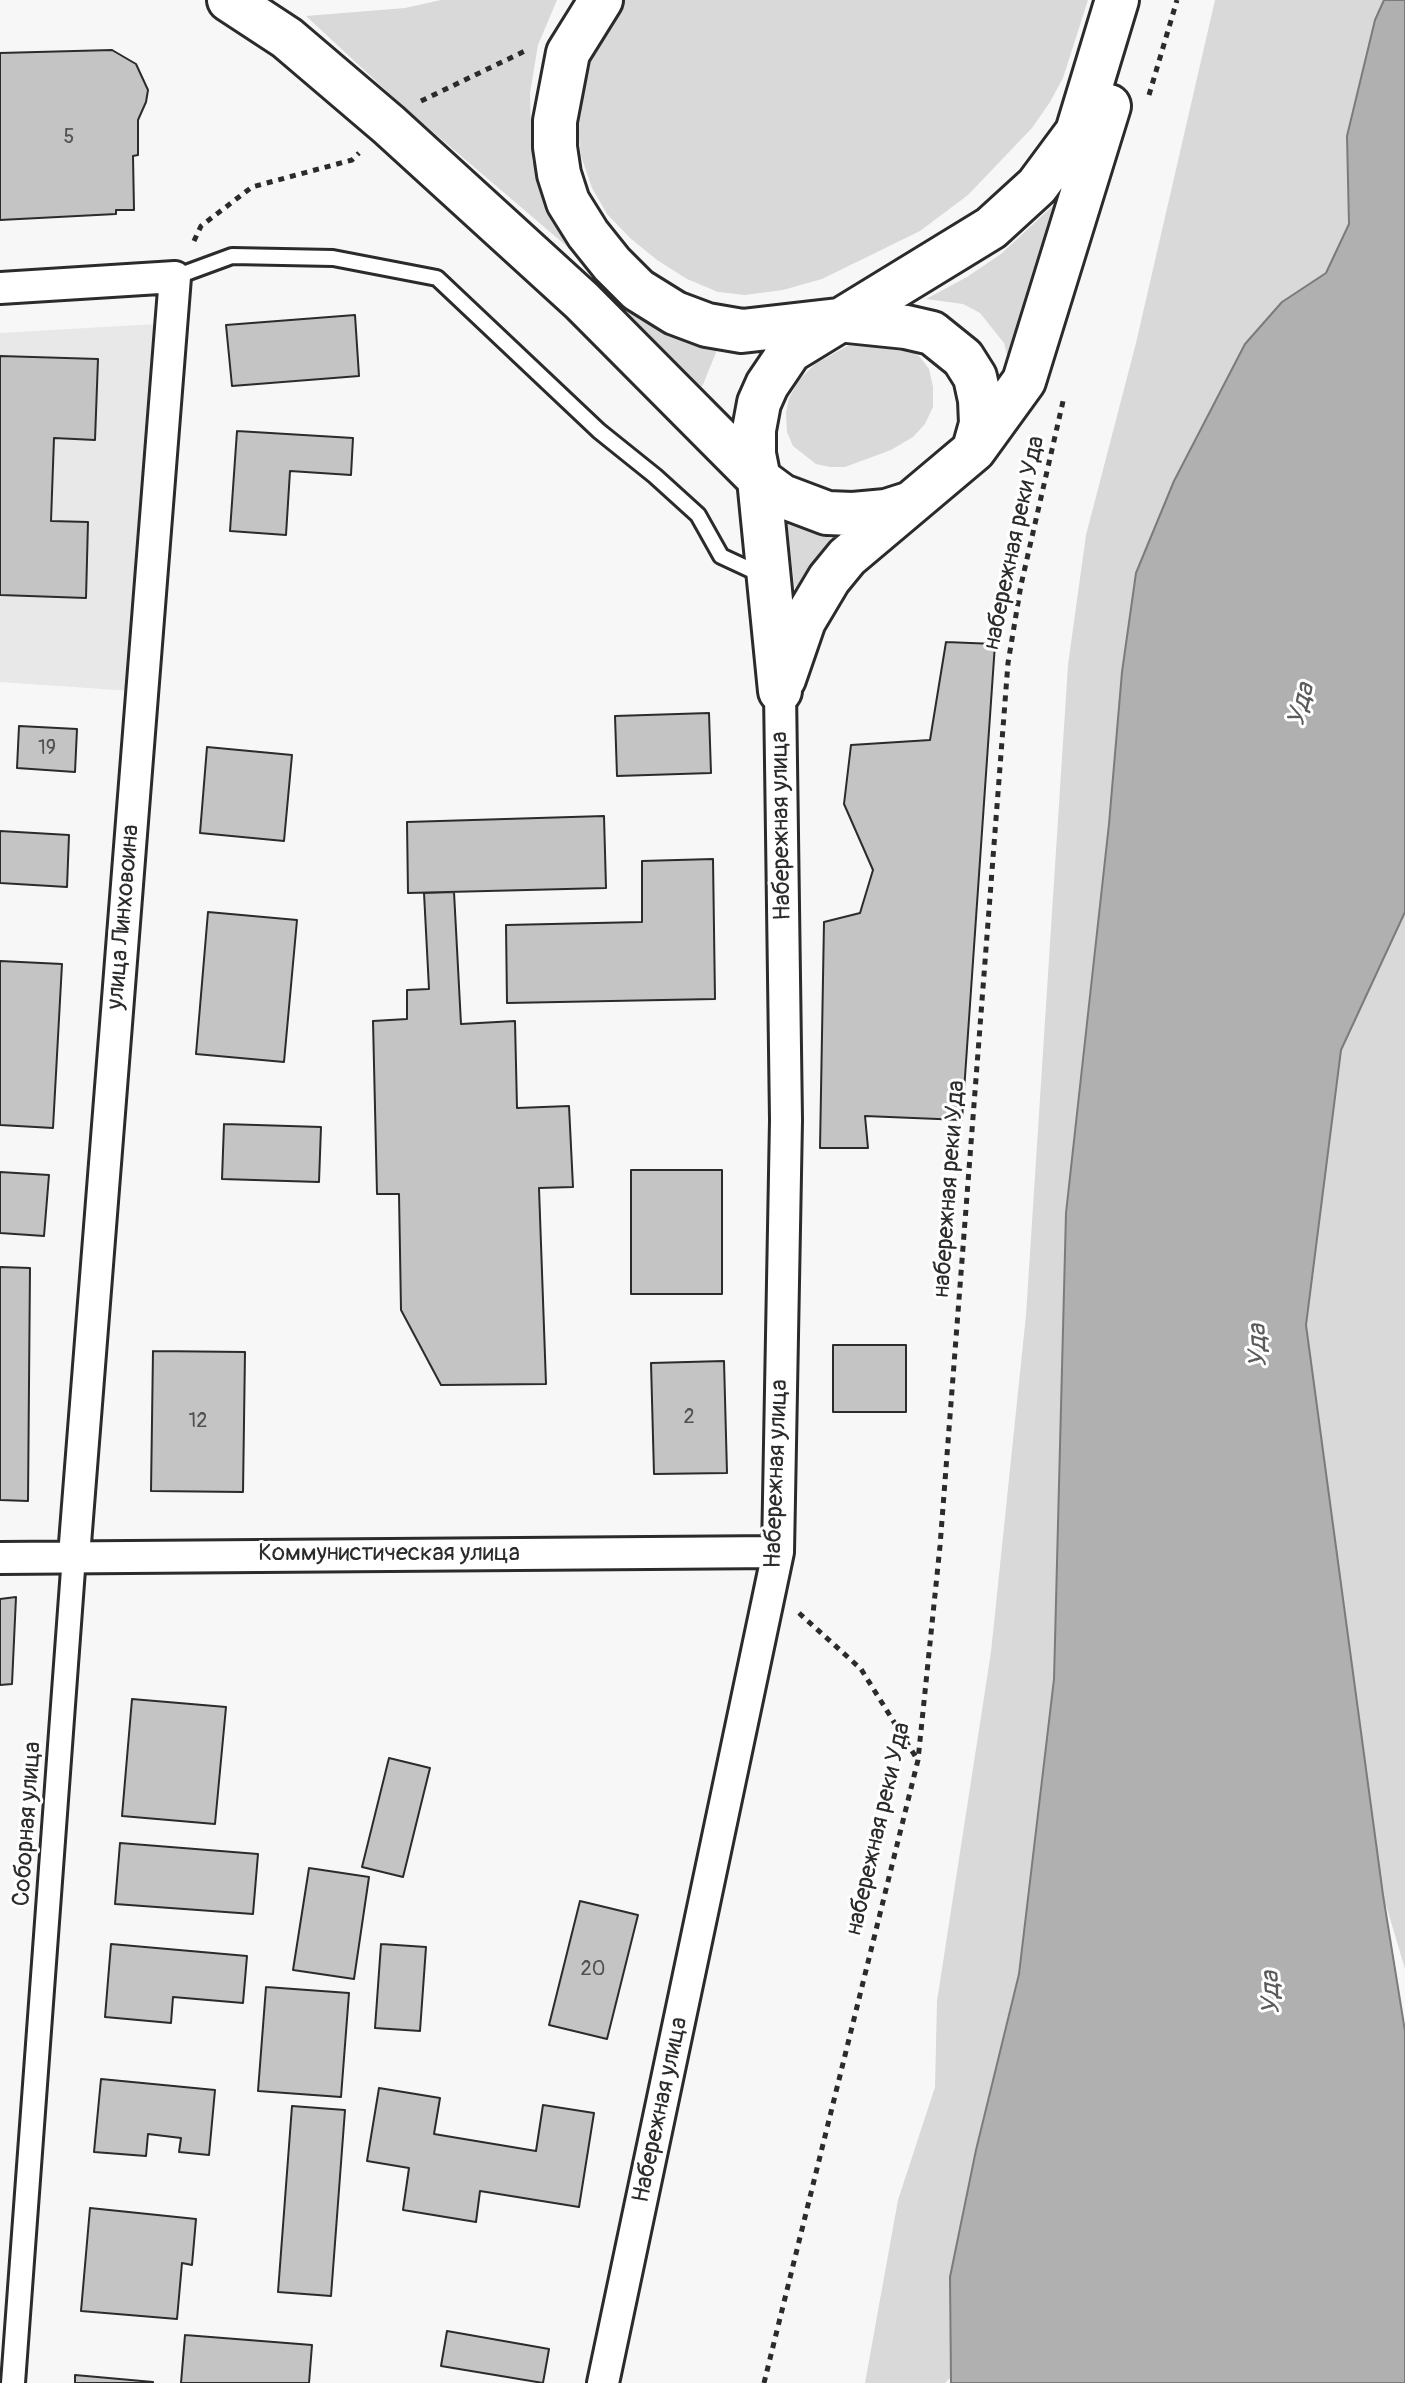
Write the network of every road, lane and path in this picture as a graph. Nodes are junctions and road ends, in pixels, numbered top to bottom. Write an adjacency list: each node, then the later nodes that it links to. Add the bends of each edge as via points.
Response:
1 (229, 0): 15 (main road, via 287,38 389,125 582,301)
2 (601, 0): 12 (main road, via 568,53 555,121 559,174 568,202 588,234 638,290 707,325 742,331)
3 (1117, 0): 12 (main road, via 1077,132 1037,186 991,228)
4 (1141, 0): 14 (main road, via 1024,381)
5 (1177, 0): 8 (path)
6 (538, 45): 7 (path)
7 (419, 102)
8 (1145, 106)
9 (362, 151): 10 (path, via 352,160 252,187 201,226)
10 (175, 277): 11 (street); 17 (lane, via 232,256 333,258 437,278 599,431 698,515 721,556); 20 (street, улица Линховоина)
11 (0, 288)
12 (838, 320): 14 (main road, via 932,333 963,358 980,400); 15 (main road, via 790,351 767,385 754,430)
13 (1065, 394): 23 (path, набережная реки Уда, via 1008,663 943,1514)
14 (974, 450): 16 (main road)
15 (759, 479): 16 (main road, via 782,496 827,513 886,511); 17 (main road)
16 (911, 503): 18 (main road, via 829,579 804,621)
17 (767, 578): 18 (main road)
18 (780, 691): 19 (street, Набережная улица, via 786,1120)
19 (778, 1552): 20 (street, Коммунистическая улица); 22 (street, Набережная улица)
20 (74, 1556): 21 (street, Коммунистическая улица); 24 (street, Соборная улица)
21 (0, 1558)
22 (771, 1588): 23 (path, via 861,1669); 25 (street, Набережная улица)
23 (918, 1760): 26 (path, набережная реки Уда)
24 (13, 2383)
25 (603, 2383)
26 (764, 2383)

